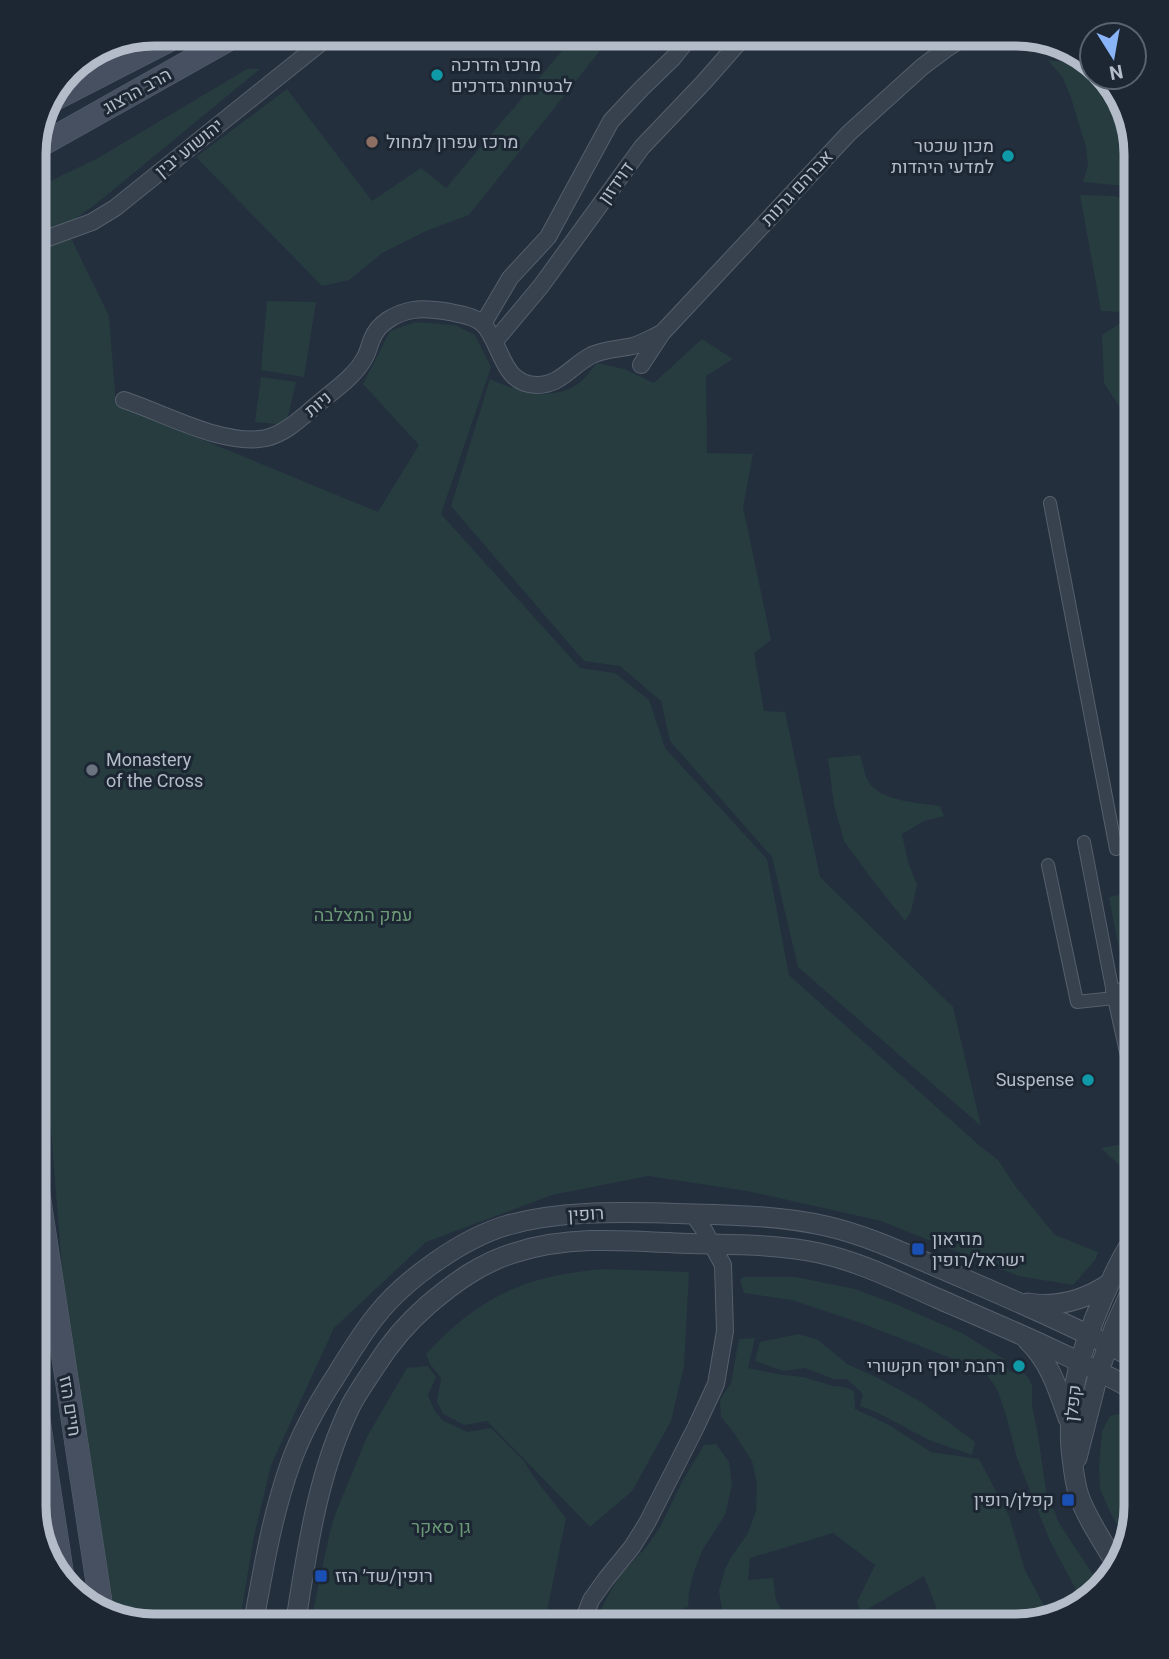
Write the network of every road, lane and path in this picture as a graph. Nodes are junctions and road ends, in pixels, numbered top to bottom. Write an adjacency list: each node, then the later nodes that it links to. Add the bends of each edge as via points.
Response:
1 (160, 45): 7 (main road, הרב הרצוג)
2 (219, 45): 8 (main road, הרב הרצוג)
3 (318, 45): 9 (street, יהושוע יבין, via 107,214)
4 (683, 46): 10 (street, via 611,121 548,237 510,278)
5 (736, 46): 12 (street, דוידזון, via 642,147)
6 (949, 46): 11 (street, אברהם גרנות, via 859,124)
7 (64, 94)
8 (47, 142)
9 (46, 239)
10 (483, 324): 12 (street); 14 (street, ניות, via 471,316 439,310 397,314 373,335 365,359 348,379 292,426 267,438 217,435)
11 (662, 333): 12 (street, via 635,345 602,351 558,380 535,385 511,373); 13 (street, אברהם גרנות)
12 (495, 341)
13 (641, 365)
14 (124, 400)
15 (1049, 503): 17 (street)
16 (1084, 842): 20 (street)
17 (1116, 849)
18 (1048, 866): 20 (street, via 1077,1002)
19 (1124, 991): 20 (street)
20 (1113, 994): 21 (street)
21 (1124, 1042)
22 (694, 1214): 24 (street); 27 (street, רופין, via 792,1220 851,1232); 42 (street, רופין, via 562,1214 506,1225 460,1245 399,1293 359,1340 303,1432 276,1511)
23 (45, 1238): 41 (main road, חיים הזז)
24 (713, 1245): 29 (street, רופין, via 789,1248 842,1259); 43 (street, רופין, via 621,1240 522,1251 474,1270 418,1313 368,1377 334,1444 319,1491); 44 (street, via 723,1265 725,1331 716,1384 647,1523)
25 (1124, 1254): 26 (street, קפלן)
26 (1110, 1283): 27 (street, via 1076,1301 1042,1306); 30 (street, קפלן)
27 (1016, 1301): 30 (street, רופין)
28 (1124, 1308): 31 (street, קפלן)
29 (1021, 1334): 33 (street, רופין); 37 (street, via 1037,1350)
30 (1088, 1335): 31 (street, רופין); 33 (street, קפלן)
31 (1108, 1345): 32 (street, רופין); 34 (street, קפלן)
32 (1124, 1353)
33 (1079, 1361): 34 (street, רופין); 37 (street, קפלן, via 1074,1382)
34 (1099, 1371): 35 (street, רופין); 37 (street, קפלן)
35 (1124, 1385)
36 (1124, 1392): 37 (street, via 1108,1396)
37 (1079, 1420): 39 (street, קפלן, via 1073,1472 1080,1497)
38 (45, 1460): 40 (main road, חיים הזז)
39 (1111, 1555)
40 (61, 1561)
41 (100, 1599)
42 (255, 1613)
43 (297, 1613)
44 (586, 1614)

